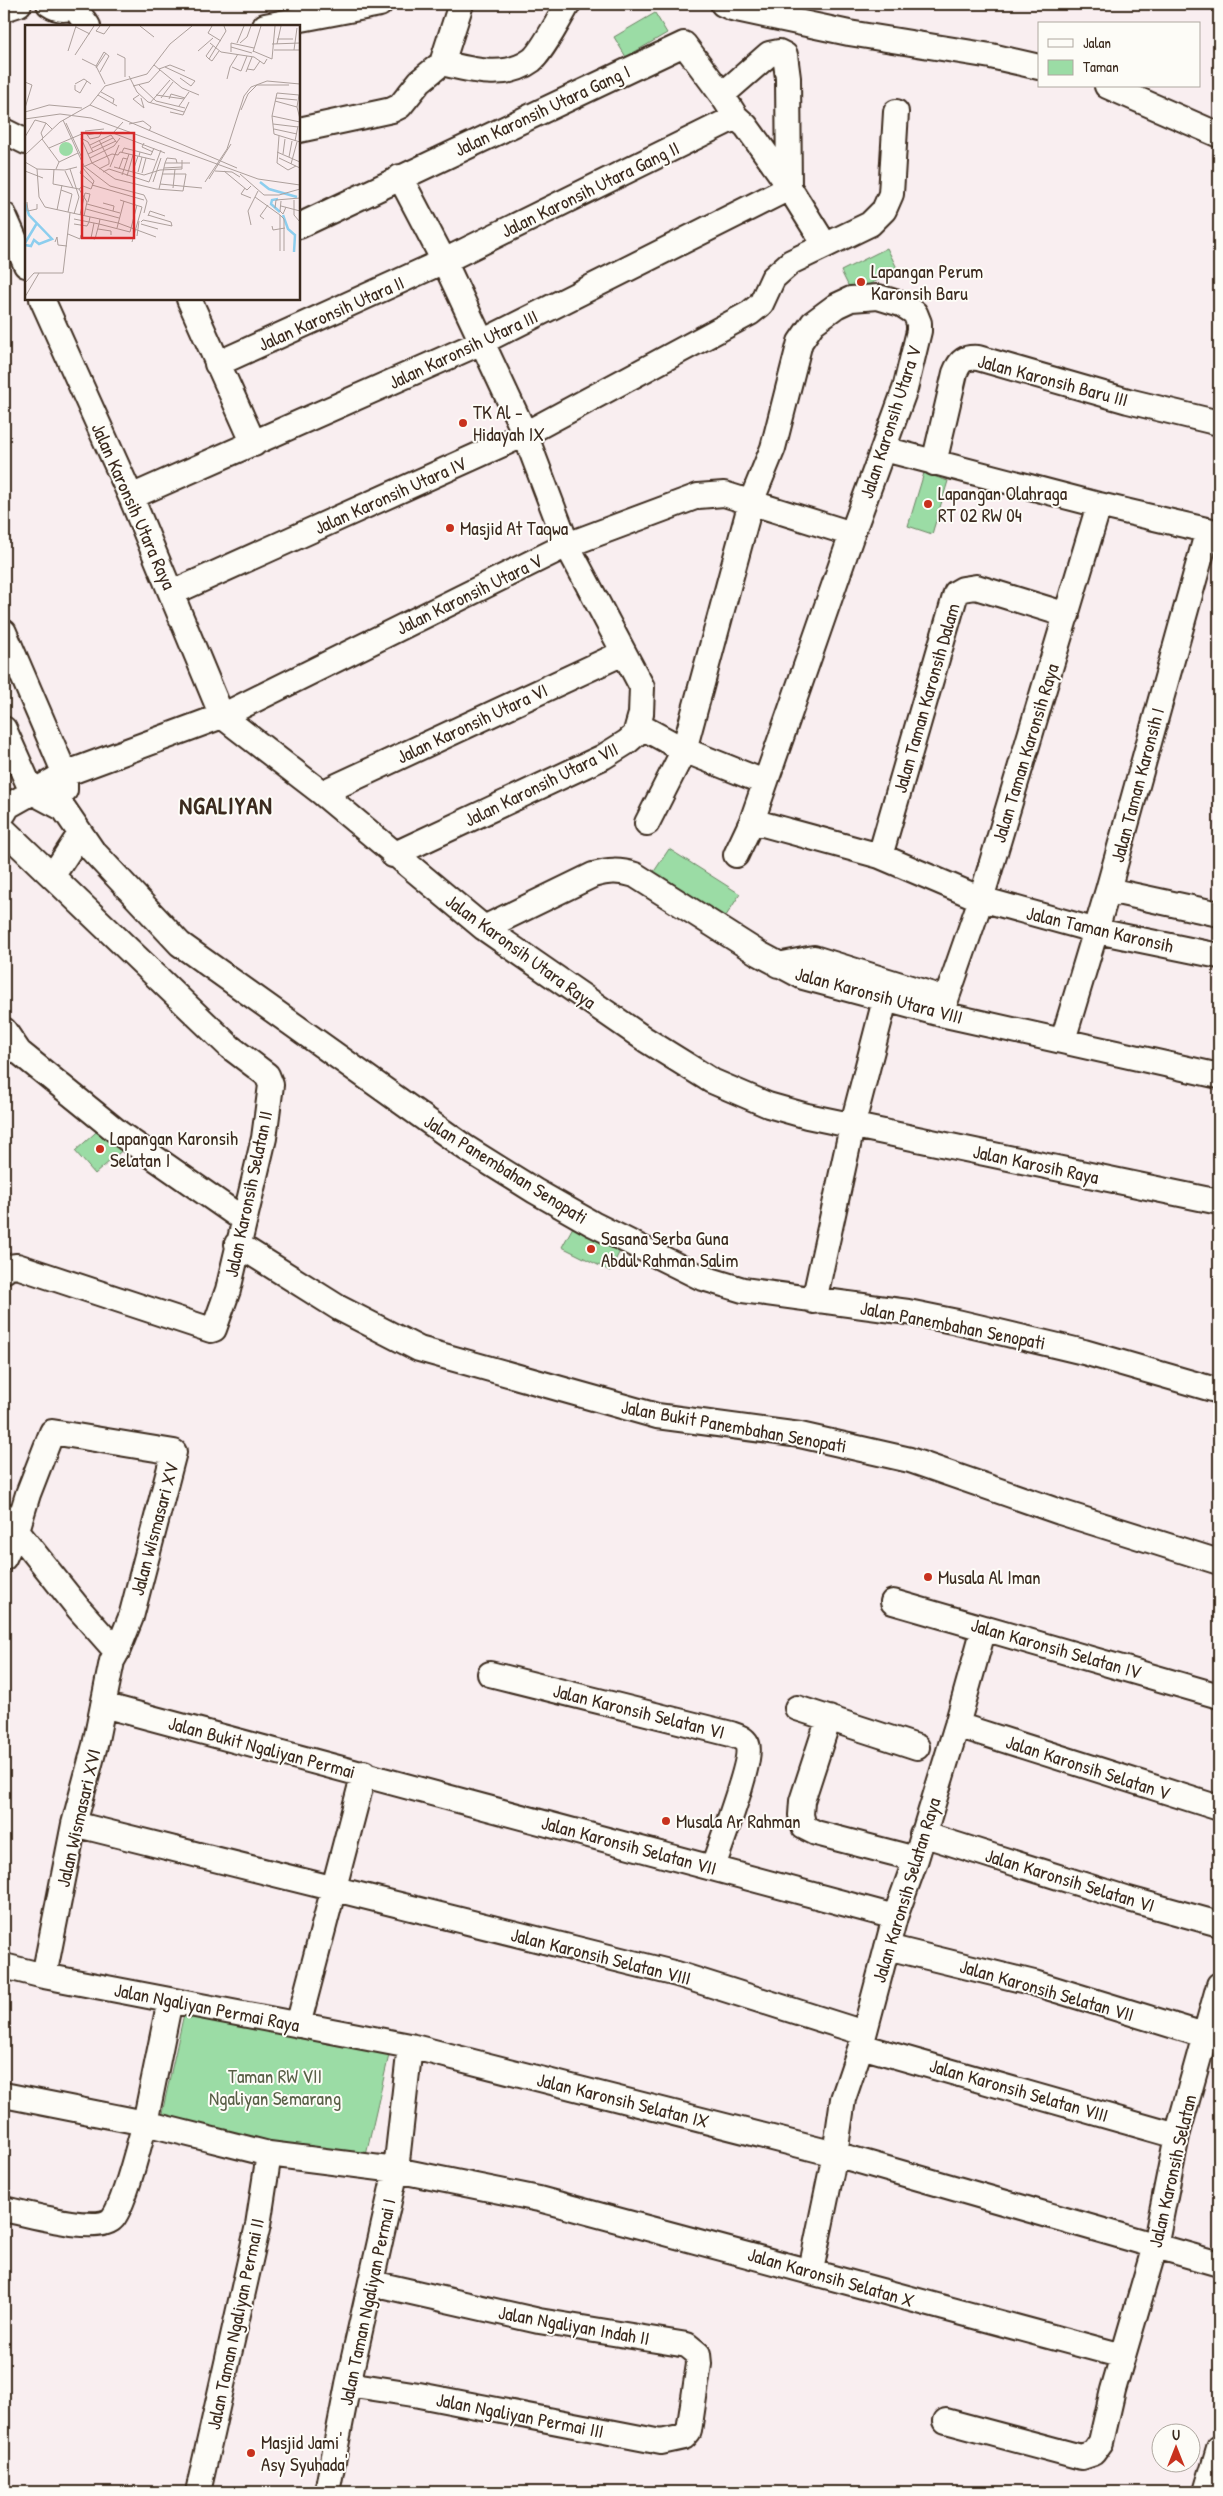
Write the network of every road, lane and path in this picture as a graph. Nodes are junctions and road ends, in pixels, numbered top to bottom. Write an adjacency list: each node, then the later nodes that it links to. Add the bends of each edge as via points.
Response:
1 (19, 4): 8 (street)
2 (49, 4): 7 (street, via 60,9)
3 (380, 4): 10 (street)
4 (461, 4): 11 (street)
5 (568, 4): 11 (street, via 533,59 512,69 485,73)
6 (723, 4): 12 (street, via 849,34 991,56)
7 (76, 5): 9 (street)
8 (4, 9)
9 (87, 25)
10 (270, 25)
11 (442, 63): 17 (street, via 420,81 400,106 392,110)
12 (1038, 67)
13 (1112, 88): 19 (street)
14 (722, 95): 16 (street); 21 (street, Jalan Karonsih Utara Gang I, via 684,44); 22 (street, via 769,54 779,52 785,55)
15 (896, 112): 25 (street, Jalan Karonsih Utara IV, via 891,194 884,210 870,224)
16 (736, 117): 22 (street, via 746,126); 26 (street, Jalan Karonsih Utara Gang II)
17 (300, 130)
18 (4, 131): 20 (street)
19 (1219, 135)
20 (25, 142)
21 (400, 177): 24 (street, Jalan Karonsih Utara Gang I); 26 (street, Jalan Karonsih Utara VII)
22 (789, 188): 25 (street); 30 (street, Jalan Karonsih Utara III)
23 (4, 215): 27 (street)
24 (300, 226)
25 (825, 245): 33 (street, Jalan Karonsih Utara IV, via 780,270 760,304 750,313)
26 (444, 262): 30 (street, Jalan Karonsih Utara VII); 31 (street, Jalan Karonsih Utara II)
27 (25, 263)
28 (42, 300): 37 (street, Jalan Karonsih Utara Raya)
29 (189, 300): 31 (street)
30 (482, 342): 33 (street, Jalan Karonsih Utara VII); 34 (street, Jalan Karonsih Utara III)
31 (217, 364): 34 (street)
32 (1219, 422): 36 (street, Jalan Karonsih Baru III, via 968,358 959,364 955,373)
33 (525, 434): 42 (street, Jalan Karonsih Utara VII); 43 (street, Jalan Karonsih Utara IV)
34 (254, 444): 37 (street, Jalan Karonsih Utara III)
35 (884, 449): 36 (street); 38 (street, Jalan Karonsih Utara V, via 905,389 918,340 919,323 915,313 889,300 851,299 813,323 800,342 773,448); 41 (street, Jalan Karonsih Utara V)
36 (934, 463): 39 (street)
37 (131, 497): 43 (street, Jalan Karonsih Utara Raya)
38 (752, 502): 41 (street, Jalan Karonsih Utara V); 42 (street, Jalan Karonsih Utara V, via 724,494 698,496); 50 (street, Jalan Karonsih Utara V)
39 (1099, 505): 40 (street); 44 (street, Jalan Taman Karonsih Raya)
40 (1214, 531): 65 (street, Jalan Taman Karonsih I)
41 (852, 534): 52 (street, Jalan Karonsih Utara V)
42 (567, 545): 46 (street, Jalan Karonsih Utara VII); 47 (street, Jalan Karonsih Utara V)
43 (172, 593): 47 (street, Jalan Karonsih Utara Raya)
44 (1067, 615): 63 (street, Jalan Taman Karonsih Dalam, via 976,587 956,593); 66 (street, Jalan Taman Karonsih Raya)
45 (4, 632): 51 (street)
46 (623, 653): 48 (street, Jalan Karonsih Utara VII, via 642,687 643,704); 54 (street, Jalan Karonsih Utara VI)
47 (222, 716): 51 (street); 54 (street, Jalan Karonsih Utara Raya)
48 (638, 725): 50 (street); 61 (street, Jalan Karonsih Utara VII, via 634,735 603,757)
49 (4, 729): 53 (street)
50 (684, 750): 52 (street); 58 (street, Jalan Karonsih Utara V)
51 (65, 774): 53 (street); 55 (street)
52 (764, 782): 57 (street, Jalan Karonsih Utara V)
53 (32, 792): 55 (street, Jalan Panembahan Senopati); 56 (street, via 8,806)
54 (322, 794): 61 (street, Jalan Karonsih Utara Raya)
55 (64, 809): 60 (street, Jalan Panembahan Senopati)
56 (4, 813)
57 (752, 821): 62 (street, Jalan Karonsih Utara V); 63 (street)
58 (647, 823)
59 (4, 830): 64 (street, Jalan Karonsih Selatan II)
60 (80, 834): 64 (street); 82 (street, Jalan Panembahan Senopati, via 180,944 466,1148 592,1224 691,1273 744,1290)
61 (393, 855): 68 (street, Jalan Karonsih Utara Raya)
62 (736, 855)
63 (880, 856): 66 (street)
64 (53, 875): 79 (street, Jalan Karonsih Selatan II, via 230,1047 267,1075 271,1085 264,1138)
65 (1108, 890): 67 (street); 69 (street, Jalan Taman Karonsih I)
66 (981, 899): 69 (street, Jalan Taman Karonsih); 73 (street, Jalan Taman Karonsih Raya)
67 (1218, 909)
68 (484, 928): 71 (street, Jalan Karonsih Utara VIII, via 593,875 622,871 635,875); 77 (street, Jalan Karonsih Utara Raya, via 712,1081 768,1105)
69 (1096, 931): 70 (street, Jalan Taman Karonsih); 75 (street, Jalan Taman Karonsih I)
70 (1219, 956)
71 (778, 965): 72 (street, Jalan Karonsih Utara VIII, via 803,977); 73 (street, via 814,958)
72 (886, 1000): 73 (street, Jalan Karonsih Utara VIII); 77 (street)
73 (944, 1007): 75 (street, Jalan Karonsih Utara VIII)
74 (4, 1030): 79 (street, via 19,1052 119,1133)
75 (1063, 1040): 76 (street, Jalan Karonsih Utara VIII)
76 (1219, 1076)
77 (852, 1126): 78 (street, Jalan Karosih Raya); 82 (street)
78 (1219, 1202)
79 (244, 1220): 80 (street, Jalan Karonsih Selatan II)
80 (237, 1244): 81 (street, Jalan Karonsih Selatan II, via 228,1290 218,1320 211,1330 18,1266); 86 (street, Jalan Bukit Panembahan Senopati, via 339,1308 419,1349 657,1416 800,1435 910,1460)
81 (4, 1271)
82 (814, 1301): 83 (street, Jalan Panembahan Senopati, via 908,1312 957,1322 1084,1352)
83 (1219, 1391)
84 (11, 1523): 85 (street); 89 (street); 89 (street, Jalan Wismasari XV, via 28,1494 52,1432 174,1452 131,1617)
85 (4, 1558)
86 (1219, 1562)
87 (893, 1602): 88 (street, Jalan Karonsih Selatan IV)
88 (984, 1628): 91 (street, Jalan Karonsih Selatan IV); 95 (street, Jalan Karonsih Selatan Raya)
89 (114, 1656): 92 (street, Jalan Wismasari XVI)
90 (490, 1674): 102 (street, Jalan Karonsih Selatan VI, via 742,1739 748,1745 744,1776)
91 (1219, 1696)
92 (103, 1705): 97 (street, Jalan Bukit Ngaliyan Permai); 99 (street, Jalan Wismasari XVI)
93 (798, 1708): 94 (street)
94 (829, 1718): 96 (street); 101 (street, via 802,1801 804,1827)
95 (958, 1725): 98 (street, Jalan Karonsih Selatan V); 100 (street, Jalan Karonsih Selatan Raya)
96 (917, 1747)
97 (364, 1773): 102 (street, Jalan Karonsih Selatan VII); 103 (street, Jalan Bukit Ngaliyan Permai)
98 (1219, 1808)
99 (74, 1824): 103 (street); 108 (street, Jalan Wismasari XVI)
100 (922, 1834): 101 (street, Jalan Karonsih Selatan Raya); 105 (street, Jalan Karonsih Selatan VI)
101 (916, 1859): 104 (street, Jalan Karonsih Selatan Raya)
102 (713, 1867): 104 (street, Jalan Karonsih Selatan VII)
103 (334, 1889): 111 (street, Jalan Bukit Ngaliyan Permai); 113 (street, Jalan Karonsih Selatan VIII, via 677,1974)
104 (895, 1917): 106 (street, Jalan Karonsih Selatan Raya)
105 (1219, 1924)
106 (886, 1947): 112 (street, Jalan Karonsih Selatan VII, via 1034,1983); 113 (street, Jalan Karonsih Selatan Raya)
107 (4, 1966): 108 (street, Jalan Ngaliyan Permai Raya)
108 (44, 1976): 110 (street, Jalan Ngaliyan Permai Raya)
109 (1219, 1985): 112 (street, Jalan Karonsih Selatan)
110 (170, 2000): 111 (street, Jalan Ngaliyan Permai Raya); 116 (street)
111 (298, 2025): 114 (street, Jalan Ngaliyan Permai Raya)
112 (1207, 2036): 117 (street, Jalan Karonsih Selatan)
113 (863, 2040): 117 (street, Jalan Karonsih Selatan VIII); 119 (street, Jalan Karonsih Selatan Raya, via 843,2098)
114 (410, 2046): 119 (street, Jalan Karonsih Selatan IX); 120 (street, Jalan Taman Ngaliyan Permai I)
115 (4, 2095): 116 (street, Jalan Karonsih Selatan X)
116 (145, 2123): 118 (street, Jalan Karonsih Selatan X); 121 (street, via 120,2204 112,2219 86,2225)
117 (1177, 2136): 122 (street, Jalan Karonsih Selatan)
118 (269, 2154): 120 (street, Jalan Karonsih Selatan X); 131 (street, Jalan Taman Ngaliyan Permai II, via 258,2225)
119 (835, 2154): 122 (street); 124 (street, Jalan Karonsih Selatan Raya)
120 (396, 2170): 124 (street, Jalan Karonsih Selatan X, via 538,2198); 125 (street, Jalan Taman Ngaliyan Permai I)
121 (4, 2209)
122 (1155, 2246): 123 (street); 126 (street, Jalan Karonsih Selatan)
123 (1219, 2264)
124 (811, 2270): 126 (street, Jalan Karonsih Selatan X)
125 (372, 2283): 127 (street, Jalan Taman Ngaliyan Permai I); 129 (street, Jalan Ngaliyan Indah II, via 539,2321 687,2345 698,2354 699,2364)
126 (1123, 2356): 128 (street, Jalan Karonsih Selatan, via 1100,2442 1093,2453 1081,2457)
127 (348, 2384): 129 (street, Jalan Ngaliyan Permai III, via 661,2442 684,2437); 132 (street, Jalan Taman Ngaliyan Permai I)
128 (946, 2421)
129 (689, 2431)
130 (1219, 2448): 133 (street)
131 (198, 2492)
132 (326, 2492)
133 (1206, 2492)

